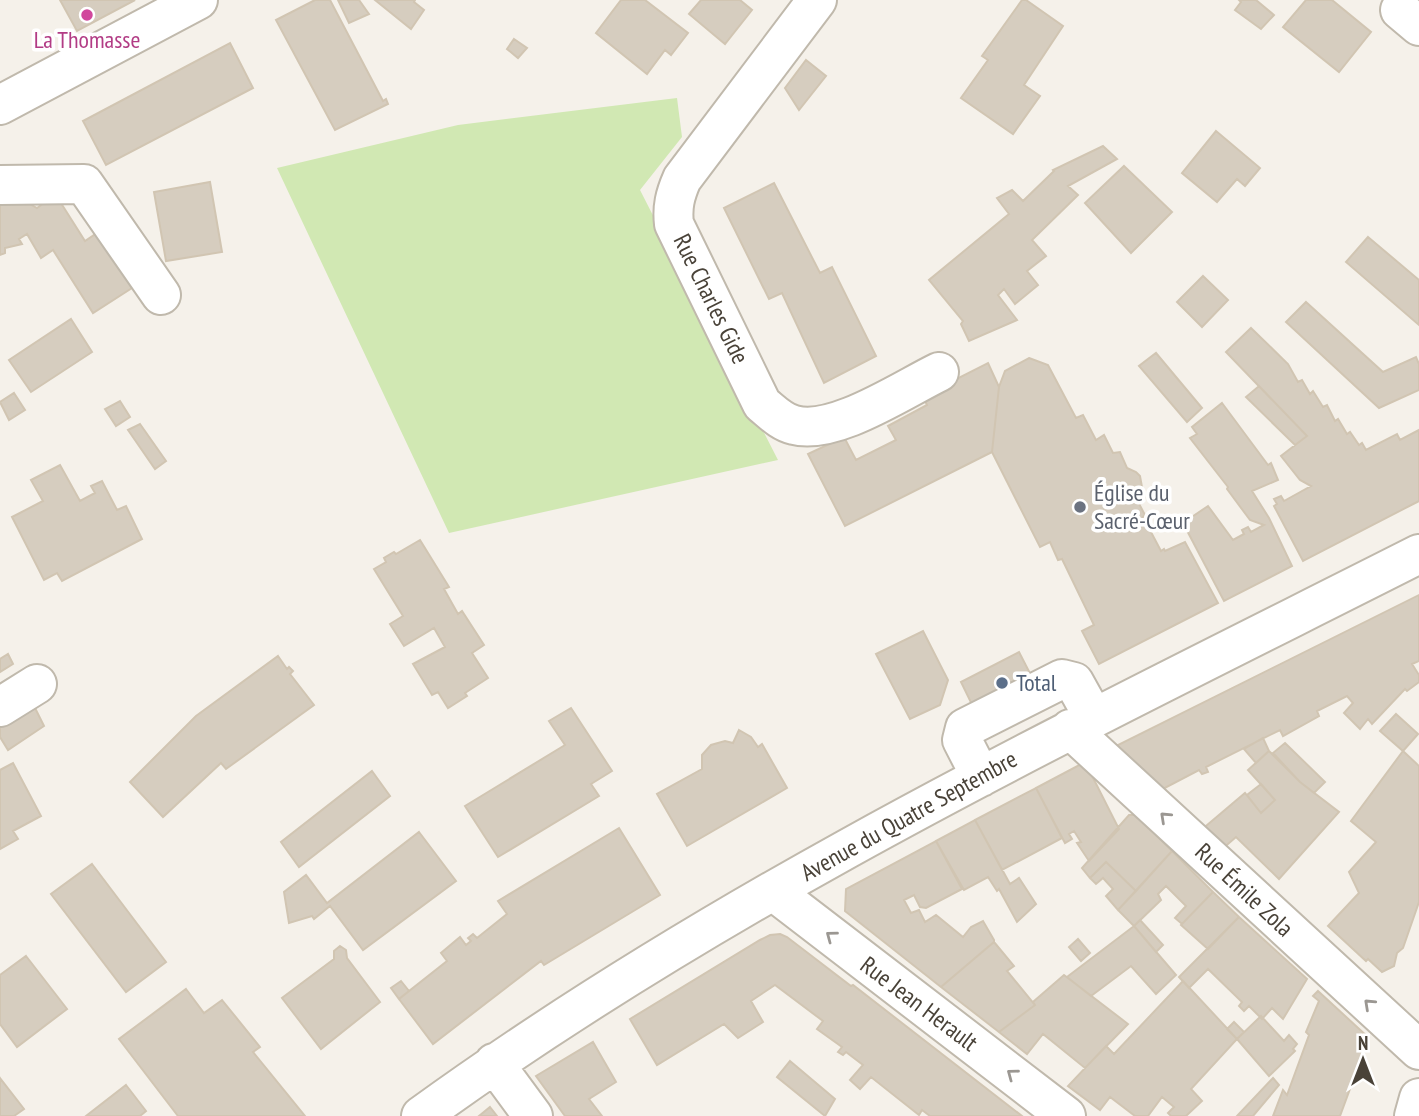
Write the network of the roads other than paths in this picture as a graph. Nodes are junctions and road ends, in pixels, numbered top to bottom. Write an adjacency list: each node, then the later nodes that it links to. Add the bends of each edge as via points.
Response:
1 (198, 0): 3 (street)
2 (817, 0): 6 (street, Rue Charles Gide, via 682,179 674,201 674,224 762,404 777,417 794,425 816,427 839,422)
3 (0, 105)
4 (0, 185): 5 (street, via 84,184)
5 (161, 295)
6 (939, 372)
7 (1419, 554): 10 (street, Avenue du Quatre Septembre)
8 (37, 684): 9 (street)
9 (0, 707)
10 (1082, 723): 11 (street, Avenue du Quatre Septembre); 11 (street, Rue Émile Zola, via 1074,682 1062,679 965,728 962,740); 13 (street, Rue Émile Zola, one-way to 10)
11 (981, 777): 12 (street, Avenue du Quatre Septembre)
12 (773, 891): 14 (street, Avenue du Quatre Septembre); 18 (street, Rue Jean Herault, one-way to 12)
13 (1419, 1050)
14 (494, 1063): 16 (street, Avenue du Quatre Septembre); 17 (street)
15 (1419, 1098): 19 (street)
16 (421, 1116)
17 (533, 1116)
18 (1066, 1116)
19 (1414, 1116)

